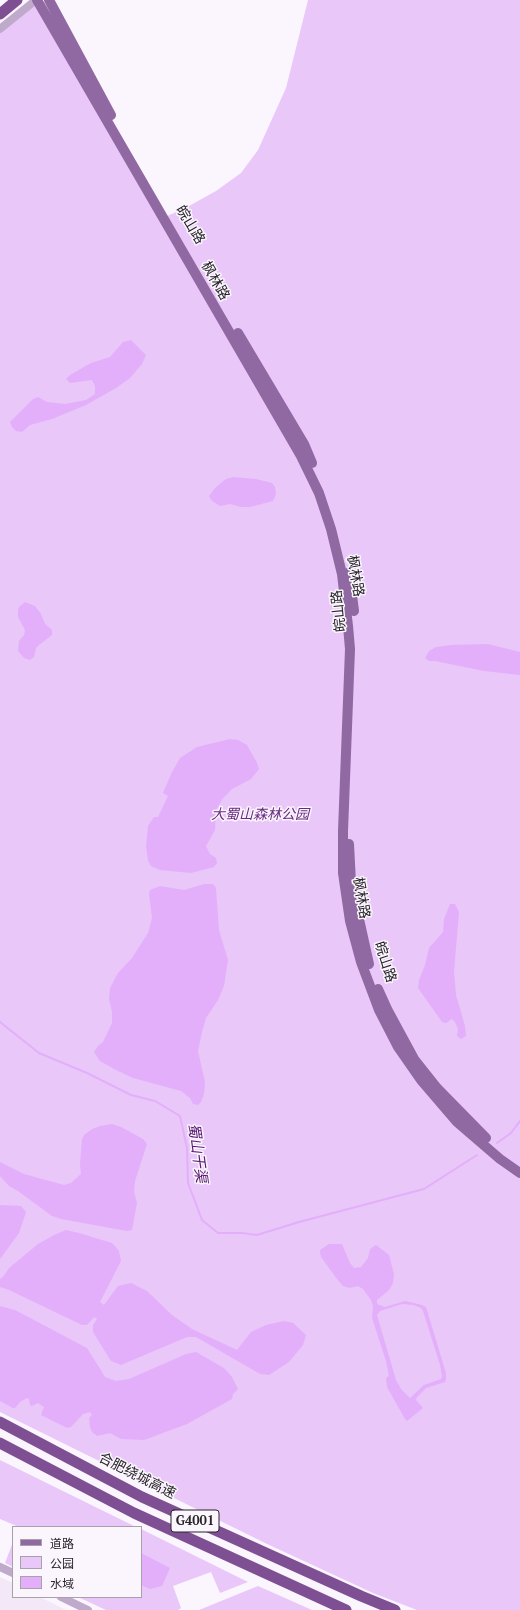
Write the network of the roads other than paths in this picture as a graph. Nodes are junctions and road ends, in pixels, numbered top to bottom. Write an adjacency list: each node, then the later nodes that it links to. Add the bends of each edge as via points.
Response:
1 (17, 0): 4 (highway)
2 (37, 0): 5 (street); 7 (main road, 枫林路, via 301,456 319,493 342,574 348,626 350,649 343,873 350,921 361,962 379,1010 395,1041 421,1080 457,1122)
3 (48, 0): 6 (main road, 皖山路, via 140,170 304,444 324,490 335,519 351,588 356,635 349,816 350,870 367,959 388,1011 414,1059 437,1088 479,1132)
4 (0, 14)
5 (0, 29)
6 (520, 1166)
7 (520, 1173)
8 (0, 1422): 15 (highway, 合肥绕城高速 / G4001, via 142,1497)
9 (0, 1443): 14 (highway, G4001, via 134,1513)
10 (0, 1567): 11 (street)
11 (12, 1573)
12 (63, 1598): 13 (street)
13 (88, 1610)
14 (346, 1610)
15 (395, 1610)

